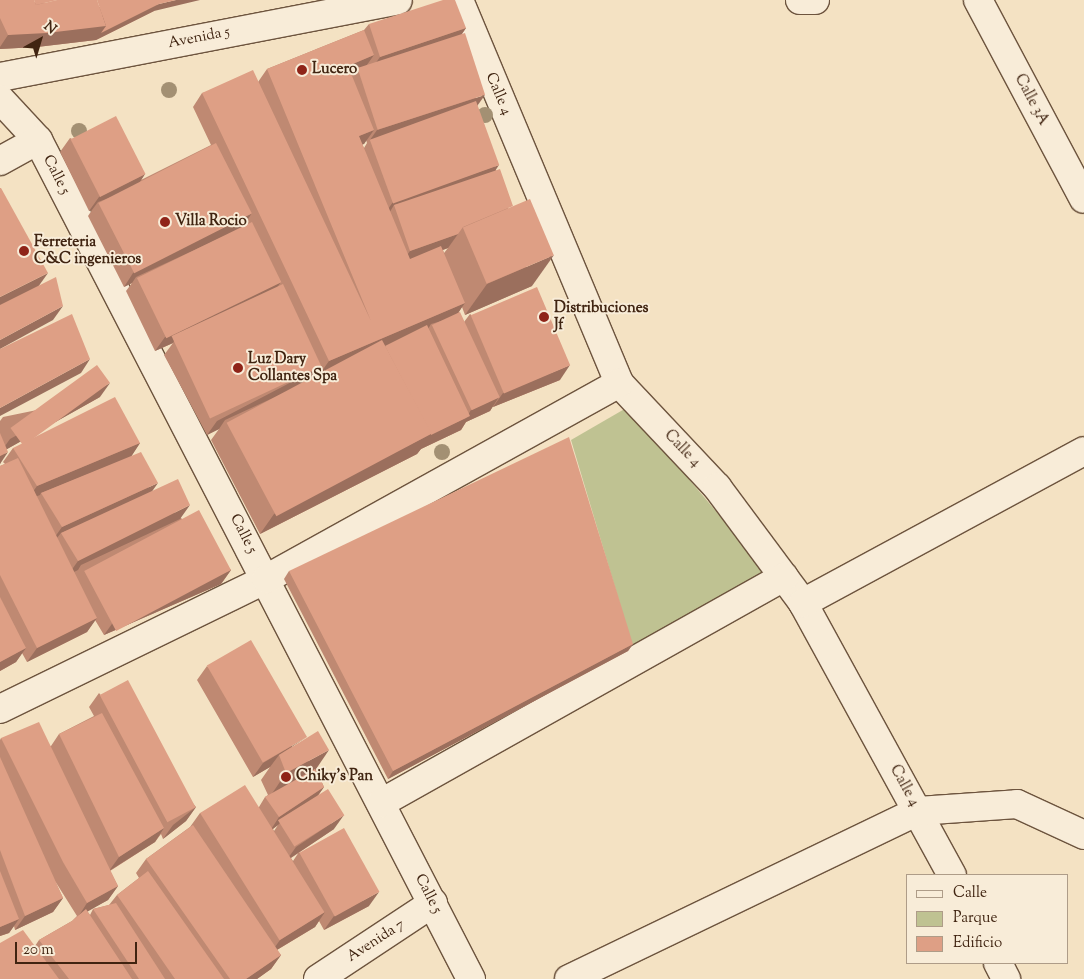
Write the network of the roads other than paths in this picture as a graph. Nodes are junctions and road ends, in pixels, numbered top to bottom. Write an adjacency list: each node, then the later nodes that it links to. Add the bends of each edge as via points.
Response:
1 (398, 0): 6 (street, Avenida 5)
2 (459, 0): 11 (street, Calle 4)
3 (800, 0): 4 (street)
4 (815, 0)
5 (978, 0): 10 (street, Calle 3A)
6 (0, 77)
7 (0, 99): 8 (street, Calle 5)
8 (38, 140): 9 (street); 14 (street, Calle 5)
9 (0, 161)
10 (1084, 199)
11 (619, 383): 13 (street, Calle 4, via 718,487); 14 (street)
12 (1084, 451): 15 (street)
13 (784, 577): 15 (street, Calle 4); 17 (street)
14 (266, 579): 16 (street); 17 (street, Calle 5)
15 (803, 603): 18 (street, Calle 4)
16 (0, 709)
17 (381, 803): 21 (street, Calle 5)
18 (918, 811): 19 (street, via 1017,804); 20 (street, Calle 4); 25 (street)
19 (1084, 835)
20 (951, 874)
21 (433, 903): 23 (street, Avenida 7); 24 (street, Calle 5)
22 (998, 964): 26 (street)
23 (318, 979)
24 (471, 979)
25 (569, 979)
26 (1006, 979)

